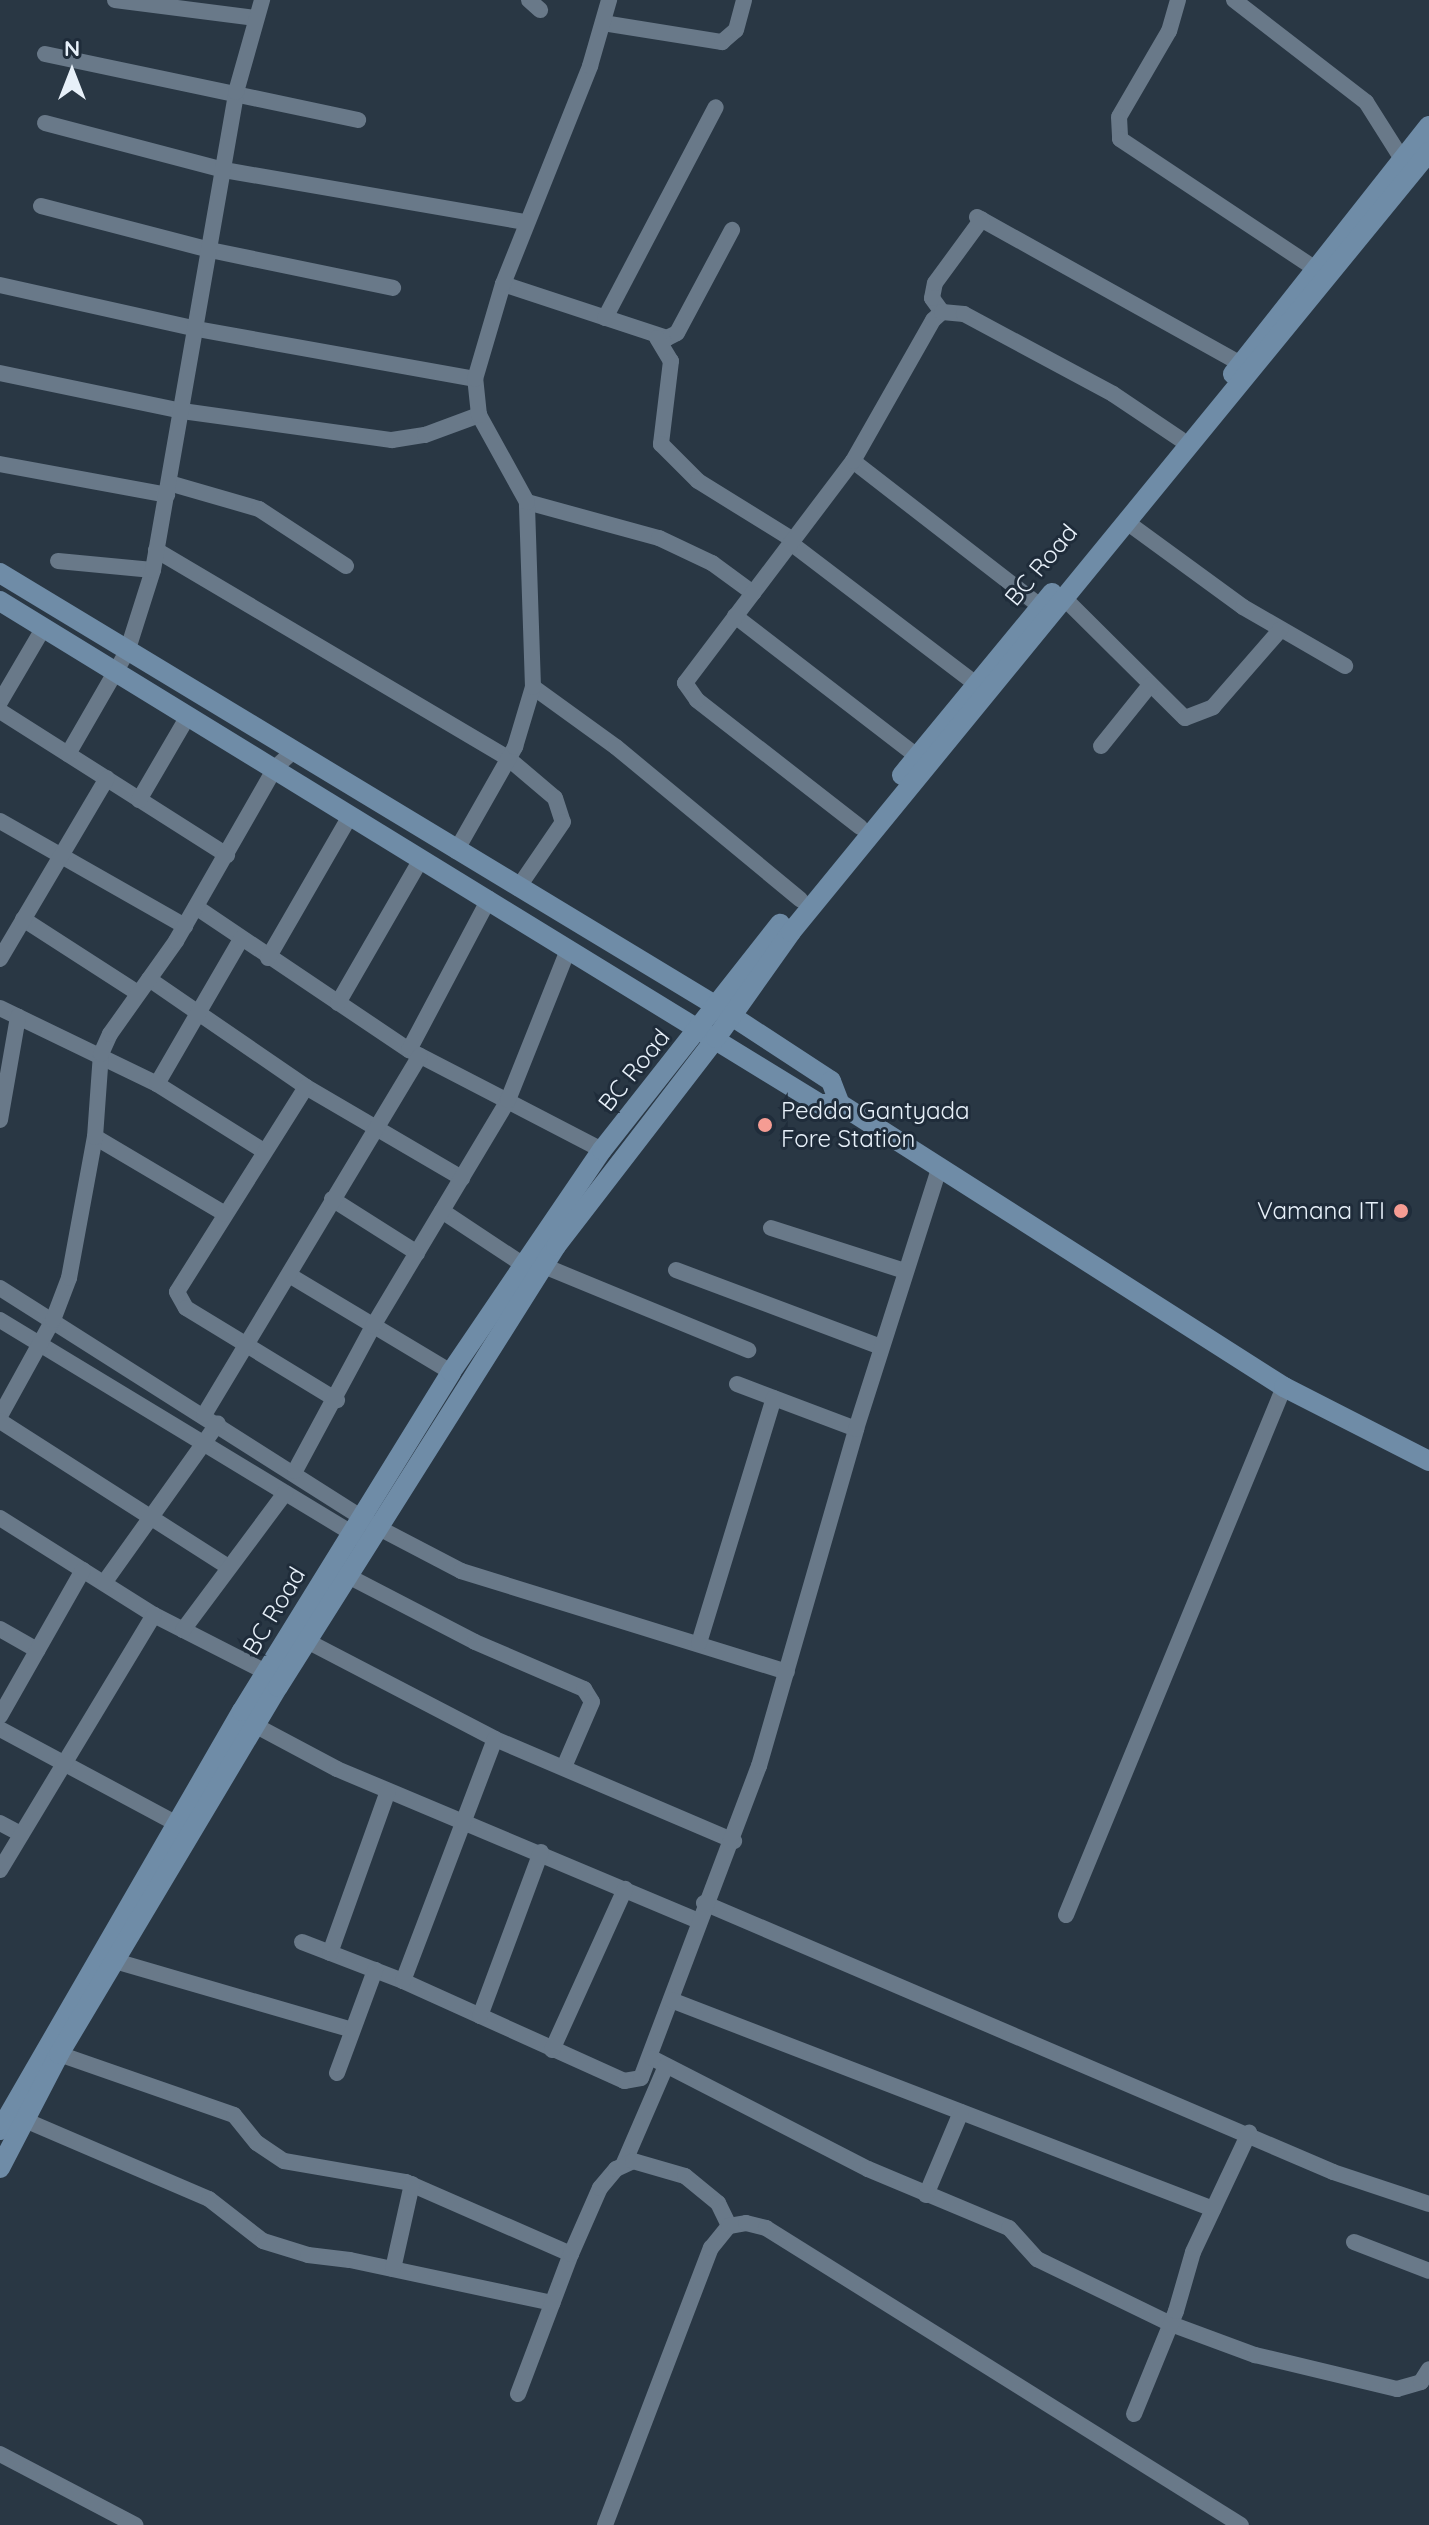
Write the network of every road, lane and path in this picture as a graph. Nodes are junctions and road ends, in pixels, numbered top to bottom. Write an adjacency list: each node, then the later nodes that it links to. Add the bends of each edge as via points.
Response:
1 (115, 0): 7 (street)
2 (262, 0): 7 (street)
3 (609, 0): 8 (street)
4 (744, 0): 8 (street, via 736,30 722,42)
5 (1234, 0): 16 (street, via 1366,102)
6 (1179, 1): 22 (street, via 1169,31 1119,117 1120,139)
7 (256, 18): 10 (street)
8 (603, 23): 19 (street)
9 (45, 54): 10 (street)
10 (236, 92): 12 (street); 17 (street)
11 (716, 107): 27 (street)
12 (358, 120)
13 (45, 123): 17 (street)
14 (1429, 126): 16 (street, BC Road)
15 (1429, 152): 22 (street, BC Road)
16 (1402, 159): 22 (street, BC Road)
17 (224, 170): 19 (street); 21 (street)
18 (41, 206): 21 (street)
19 (526, 222): 23 (street)
20 (732, 230): 29 (street, via 677,333)
21 (210, 250): 25 (street); 28 (street)
22 (1319, 272): 30 (street, BC Road); 35 (street, BC Road)
23 (503, 284): 27 (street); 32 (street)
24 (0, 285): 28 (street)
25 (393, 288)
26 (942, 312): 30 (street, via 932,298 935,283 980,218); 35 (street, via 964,314 1131,405); 36 (street)
27 (605, 318): 29 (street)
28 (197, 329): 32 (street); 33 (street)
29 (657, 338): 41 (street, via 671,361 661,444 698,481)
30 (1241, 364): 35 (street, BC Road)
31 (0, 373): 33 (street)
32 (475, 379): 34 (street)
33 (182, 411): 34 (street, via 392,440 425,435); 38 (street)
34 (479, 415): 39 (street)
35 (1178, 449): 40 (street, BC Road); 50 (street, BC Road)
36 (853, 461): 41 (street); 50 (street)
37 (0, 464): 38 (street)
38 (168, 489): 42 (street); 44 (street, via 259,509)
39 (527, 502): 47 (street, via 659,538 712,563); 59 (street)
40 (1128, 523): 48 (street, BC Road); 53 (street)
41 (792, 544): 47 (street); 57 (street)
42 (156, 550): 45 (street); 67 (street)
43 (58, 561): 45 (street)
44 (346, 566)
45 (153, 570): 54 (street)
46 (0, 573): 54 (street)
47 (753, 593): 51 (street)
48 (1065, 599): 58 (street); 92 (street, BC Road)
49 (0, 601): 52 (street)
50 (1041, 607): 57 (street, BC Road)
51 (735, 616): 66 (street); 73 (street, via 688,676 687,691)
52 (44, 627): 56 (street); 60 (street)
53 (1281, 629): 55 (street); 58 (street, via 1213,707 1197,717 1176,712)
54 (127, 652): 56 (street); 64 (street)
55 (1345, 666)
56 (115, 671): 62 (street); 65 (street)
57 (976, 684): 66 (street, BC Road)
58 (1150, 685): 63 (street)
59 (533, 687): 67 (street, via 526,721); 80 (street, via 616,747)
60 (0, 702)
61 (0, 711): 65 (street)
62 (188, 716): 68 (street); 70 (street)
63 (1101, 746)
64 (292, 752): 68 (street); 74 (street)
65 (68, 754): 69 (street)
66 (917, 756): 73 (street, BC Road)
67 (509, 759): 74 (street); 78 (street, via 555,798 563,812 555,840)
68 (275, 768): 71 (street); 76 (street)
69 (107, 778): 70 (street); 75 (street)
70 (139, 800): 76 (street)
71 (350, 816): 77 (street); 86 (street)
72 (0, 821): 75 (street)
73 (860, 827): 80 (street, BC Road)
74 (456, 851): 78 (street)
75 (63, 854): 82 (street); 83 (street)
76 (227, 855): 81 (street)
77 (421, 859): 79 (street); 90 (street)
78 (518, 888): 92 (street)
79 (489, 899): 85 (street); 96 (street)
80 (800, 899): 92 (street, BC Road)
81 (196, 907): 83 (street); 84 (street)
82 (23, 919): 87 (street); 89 (street)
83 (185, 926): 88 (street)
84 (241, 939): 86 (street); 93 (street)
85 (568, 950): 95 (street); 100 (street)
86 (268, 958): 90 (street)
87 (0, 959)
88 (149, 979): 89 (street); 93 (street)
89 (138, 993): 97 (street)
90 (338, 1003): 96 (street)
91 (0, 1008): 94 (street)
92 (725, 1012): 95 (street, BC Road); 101 (street, via 831,1081)
93 (200, 1014): 98 (street); 99 (street)
94 (18, 1017): 97 (street); 102 (street)
95 (708, 1034): 101 (street, via 820,1104); 105 (street, BC Road); 115 (street)
96 (415, 1053): 100 (street); 103 (street)
97 (101, 1054): 98 (street); 104 (street)
98 (157, 1084): 106 (street)
99 (306, 1087): 103 (street); 106 (street)
100 (508, 1100): 105 (street); 108 (street)
101 (840, 1104): 107 (street)
102 (0, 1120)
103 (375, 1130): 108 (street); 109 (street)
104 (95, 1137): 111 (street); 121 (street, via 69,1278)
105 (602, 1150): 114 (street, BC Road)
106 (264, 1151): 111 (street)
107 (939, 1169): 117 (street); 129 (street)
108 (462, 1178): 110 (street)
109 (332, 1199): 113 (street); 118 (street)
110 (442, 1211): 113 (street); 114 (street)
111 (225, 1214): 123 (street, via 177,1292 186,1308)
112 (771, 1228): 117 (street)
113 (417, 1253): 122 (street)
114 (522, 1264): 127 (street, BC Road)
115 (544, 1266): 126 (street); 141 (street)
116 (676, 1270): 125 (street)
117 (905, 1271): 125 (street)
118 (289, 1275): 122 (street); 123 (street)
119 (0, 1288): 121 (street)
120 (0, 1320): 124 (street)
121 (53, 1320): 124 (street); 133 (street)
122 (373, 1326): 127 (street); 131 (street)
123 (247, 1345): 131 (street); 133 (street)
124 (39, 1347): 132 (street); 135 (street)
125 (881, 1347): 134 (street)
126 (748, 1350)
127 (451, 1372): 141 (street, BC Road)
128 (737, 1384): 130 (street)
129 (1284, 1387): 136 (street); 170 (street)
130 (774, 1398): 134 (street); 150 (street)
131 (337, 1400): 137 (street)
132 (0, 1419): 139 (street)
133 (211, 1419): 135 (street); 137 (street)
134 (856, 1429): 152 (street)
135 (201, 1443): 138 (street); 139 (street)
136 (1429, 1461)
137 (295, 1471): 141 (street)
138 (285, 1493): 141 (street); 142 (street)
139 (149, 1513): 142 (street); 145 (street)
140 (0, 1518): 143 (street)
141 (363, 1528): 144 (street); 150 (street, via 511,1590); 153 (street, BC Road)
142 (228, 1567): 148 (street)
143 (83, 1570): 145 (street); 151 (street)
144 (346, 1575): 149 (street); 159 (street, via 475,1642 584,1689 592,1702)
145 (104, 1583): 146 (street)
146 (154, 1615): 148 (street); 158 (street)
147 (0, 1629): 151 (street)
148 (183, 1630): 153 (street)
149 (307, 1641): 155 (street); 157 (street)
150 (699, 1643): 152 (street)
151 (37, 1650): 154 (street)
152 (787, 1672): 165 (street)
153 (268, 1673): 155 (street, BC Road)
154 (0, 1716)
155 (248, 1721): 160 (street); 163 (street, BC Road); 174 (street)
156 (0, 1729): 158 (street)
157 (495, 1739): 159 (street); 161 (street)
158 (65, 1765): 163 (street); 164 (street)
159 (564, 1767): 165 (street)
160 (388, 1791): 161 (street); 173 (street)
161 (463, 1820): 166 (street); 176 (street)
162 (0, 1823): 164 (street)
163 (177, 1824): 185 (street, BC Road, via 45,2044)
164 (21, 1834): 167 (street)
165 (734, 1841): 169 (street)
166 (541, 1852): 168 (street); 178 (street)
167 (0, 1870)
168 (625, 1889): 171 (street); 180 (street)
169 (704, 1903): 171 (street); 186 (street)
170 (1066, 1915)
171 (697, 1920): 177 (street)
172 (302, 1942): 173 (street)
173 (330, 1953): 175 (street)
174 (115, 1961): 179 (street); 181 (street)
175 (375, 1970): 176 (street); 179 (street)
176 (403, 1981): 178 (street)
177 (671, 2000): 182 (street); 184 (street)
178 (480, 2016): 180 (street)
179 (352, 2030): 183 (street)
180 (552, 2050): 182 (street, via 624,2081 641,2078)
181 (59, 2054): 185 (street); 189 (street, via 234,2115 257,2143 284,2161 363,2171)
182 (659, 2062): 187 (street); 190 (street)
183 (337, 2073)
184 (961, 2112): 190 (street); 192 (street)
185 (9, 2118): 188 (street); 196 (street, via 209,2199 263,2241 308,2255)
186 (1249, 2133): 191 (street, via 1333,2172); 192 (street)
187 (624, 2163): 193 (street, via 649,2164 703,2186); 195 (street, via 600,2188)
188 (0, 2168)
189 (412, 2184): 195 (street); 196 (street)
190 (926, 2195): 199 (street, via 1009,2228 1037,2259)
191 (1429, 2204)
192 (1213, 2209): 199 (street, via 1193,2252)
193 (729, 2226): 205 (street, via 711,2248); 206 (street, via 766,2228)
194 (1354, 2242): 197 (street)
195 (571, 2254): 198 (street)
196 (393, 2269): 198 (street)
197 (1429, 2271)
198 (552, 2303): 201 (street)
199 (1171, 2324): 200 (street, via 1255,2355 1397,2389 1421,2382); 202 (street)
200 (1429, 2369)
201 (518, 2394)
202 (1134, 2414)
203 (0, 2454): 204 (street)
204 (135, 2525)
205 (605, 2525)
206 (1241, 2525)

